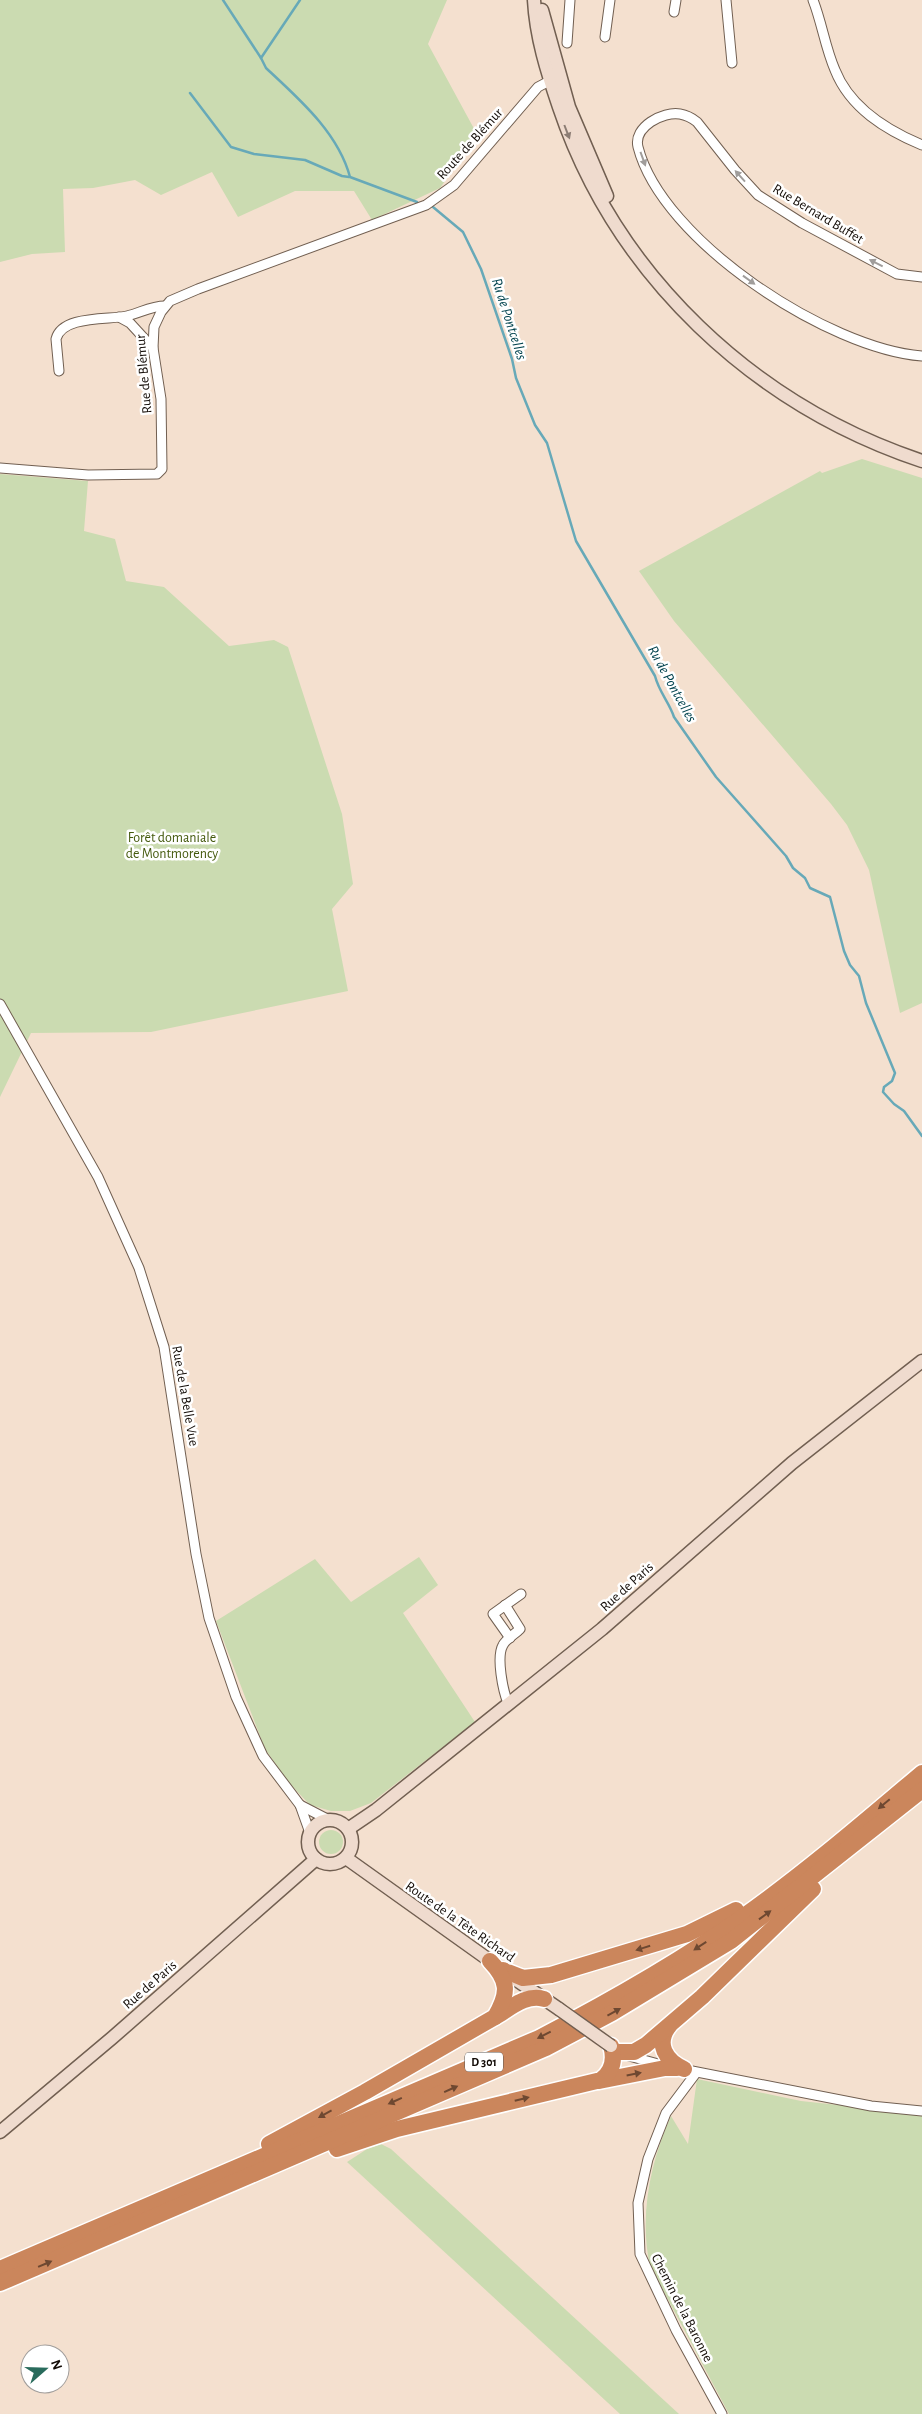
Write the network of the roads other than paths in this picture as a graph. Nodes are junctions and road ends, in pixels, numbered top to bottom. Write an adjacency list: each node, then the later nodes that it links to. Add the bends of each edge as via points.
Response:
1 (534, 0): 12 (street, via 540,47)
2 (540, 0): 12 (street)
3 (570, 0): 10 (street)
4 (610, 0): 9 (street)
5 (676, 0): 8 (street)
6 (726, 0): 11 (street)
7 (813, 0): 13 (street, via 835,70 849,95 878,123)
8 (674, 12)
9 (605, 36)
10 (567, 43)
11 (732, 63)
12 (556, 82): 15 (street, Route de Blémur, via 538,87 454,185 426,205 198,289); 20 (street, via 566,128 585,172 617,228 682,311 757,377 832,425 875,445)
13 (922, 145)
14 (922, 277): 18 (street, Rue Bernard Buffet, one-way to 18, via 897,274 802,223 758,195 689,116 679,113 660,117 645,126 639,135 637,144 644,164 661,195 730,266 773,297 826,326 902,354)
15 (165, 306): 16 (street, via 155,306); 17 (street, Rue de Blémur, via 154,327)
16 (119, 318): 17 (street, via 130,324); 19 (street, via 79,320 61,331 56,338)
17 (153, 348): 21 (street, Rue de Blémur, via 161,399 162,469 157,474 88,475)
18 (922, 356)
19 (59, 371)
20 (922, 461)
21 (0, 468)
22 (0, 1004): 30 (street, Rue de la Belle Vue, via 98,1177 139,1268 164,1347 209,1618 236,1696 262,1756)
23 (922, 1361): 27 (street, Rue de Paris, via 804,1453 602,1629)
24 (521, 1594): 25 (street)
25 (505, 1606): 26 (street, via 520,1629); 26 (street, via 493,1614)
26 (510, 1638): 27 (street, via 500,1651 503,1690)
27 (508, 1703): 33 (street, Rue de Paris)
28 (922, 1773): 35 (highway, D 301, one-way to 35)
29 (922, 1790): 31 (highway, D 301)
30 (300, 1805): 32 (street, Rue de la Belle Vue); 34 (street, Rue de la Belle Vue)
31 (901, 1807): 42 (highway); 48 (highway, D 301, one-way to 31, via 546,2048 612,2013 730,1941)
32 (329, 1820): 33 (street); 34 (street, via 318,1824)
33 (348, 1829): 36 (street, via 352,1841)
34 (310, 1833): 37 (street, via 309,1847)
35 (838, 1842): 39 (highway, one-way to 39, via 728,1915 701,1928); 49 (highway, D 301, one-way to 49, via 706,1942 539,2038)
36 (346, 1858): 37 (street, via 334,1864); 38 (street, Route de la Tête Richard)
37 (316, 1859): 47 (street, Rue de Paris)
38 (496, 1966): 39 (highway, via 530,1979); 40 (street, Route de la Tête Richard); 41 (highway, via 506,1989)
39 (566, 1971): 40 (highway, via 554,1977 549,1984 547,1996)
40 (552, 2004): 41 (highway, via 535,1997); 43 (street, Route de la Tête Richard, bridge)
41 (495, 2017): 49 (highway, one-way to 49, via 281,2138)
42 (674, 2020): 43 (highway, via 634,2052); 44 (highway, via 663,2038 662,2050 670,2061)
43 (615, 2049): 44 (street); 45 (highway, via 608,2073)
44 (686, 2070): 45 (highway, one-way to 44, via 665,2068); 46 (street, via 871,2106); 52 (street, Chemin de la Baronne, via 648,2159 638,2203 640,2254 676,2330)
45 (592, 2083): 48 (highway, one-way to 45, via 397,2129)
46 (922, 2111)
47 (0, 2132)
48 (207, 2194): 51 (highway, D 301, one-way to 48)
49 (18, 2261): 50 (highway, D 301)
50 (0, 2269)
51 (0, 2283)
52 (722, 2414)

